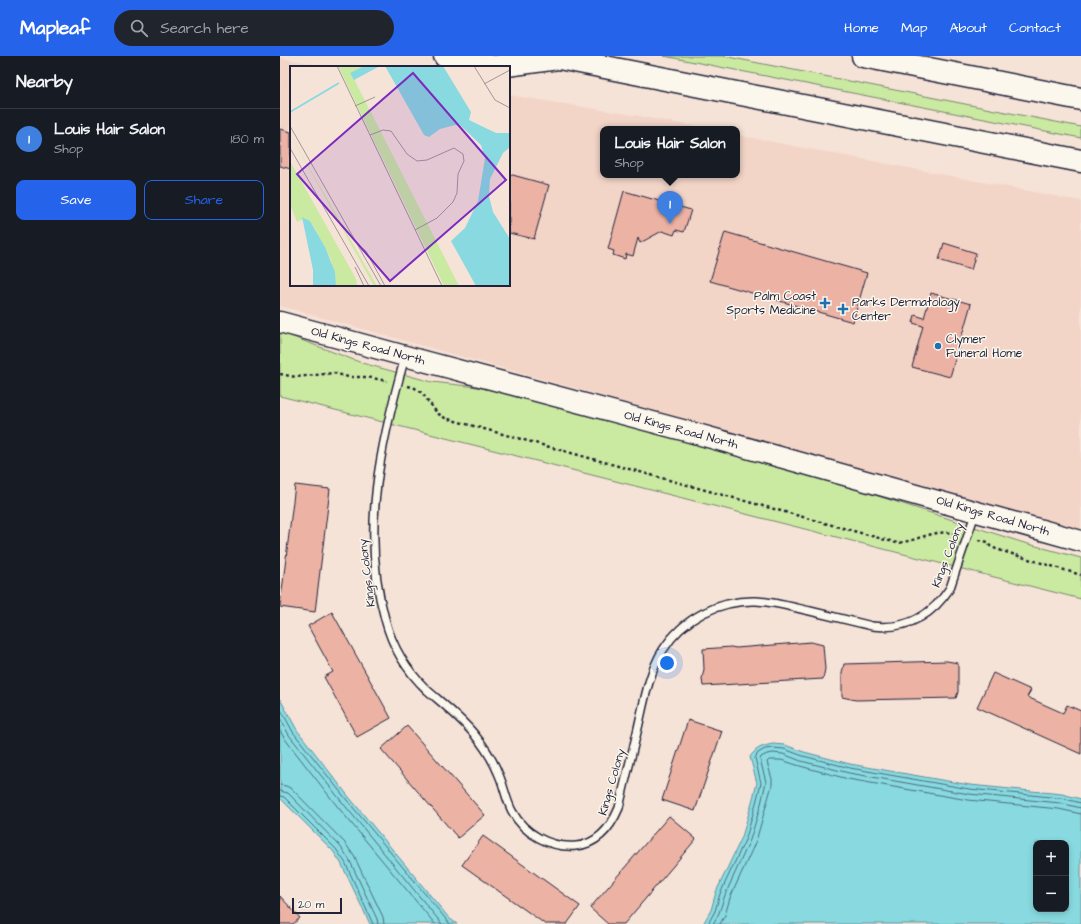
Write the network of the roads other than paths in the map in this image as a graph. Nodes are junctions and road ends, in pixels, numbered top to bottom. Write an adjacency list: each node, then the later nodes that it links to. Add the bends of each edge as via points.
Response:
1 (445, 56): 4 (highway)
2 (863, 56): 6 (highway)
3 (553, 57): 5 (highway); 7 (highway)
4 (490, 66)
5 (500, 66)
6 (1081, 99)
7 (1081, 161)
8 (280, 322): 9 (street, Old Kings Road North)
9 (405, 356): 10 (street, Old Kings Road North); 10 (lane, Kings Colony, via 380,457 375,491 373,535 384,619 397,650 410,670 425,689 464,723 482,744 496,768 516,818 531,834 548,842 569,846 587,843 600,836 611,825 619,808 656,665 671,639 690,621 717,607 756,601 790,606 872,626 894,626 916,620 934,608 950,588)
10 (976, 511): 11 (street, Old Kings Road North)
11 (1081, 541)

